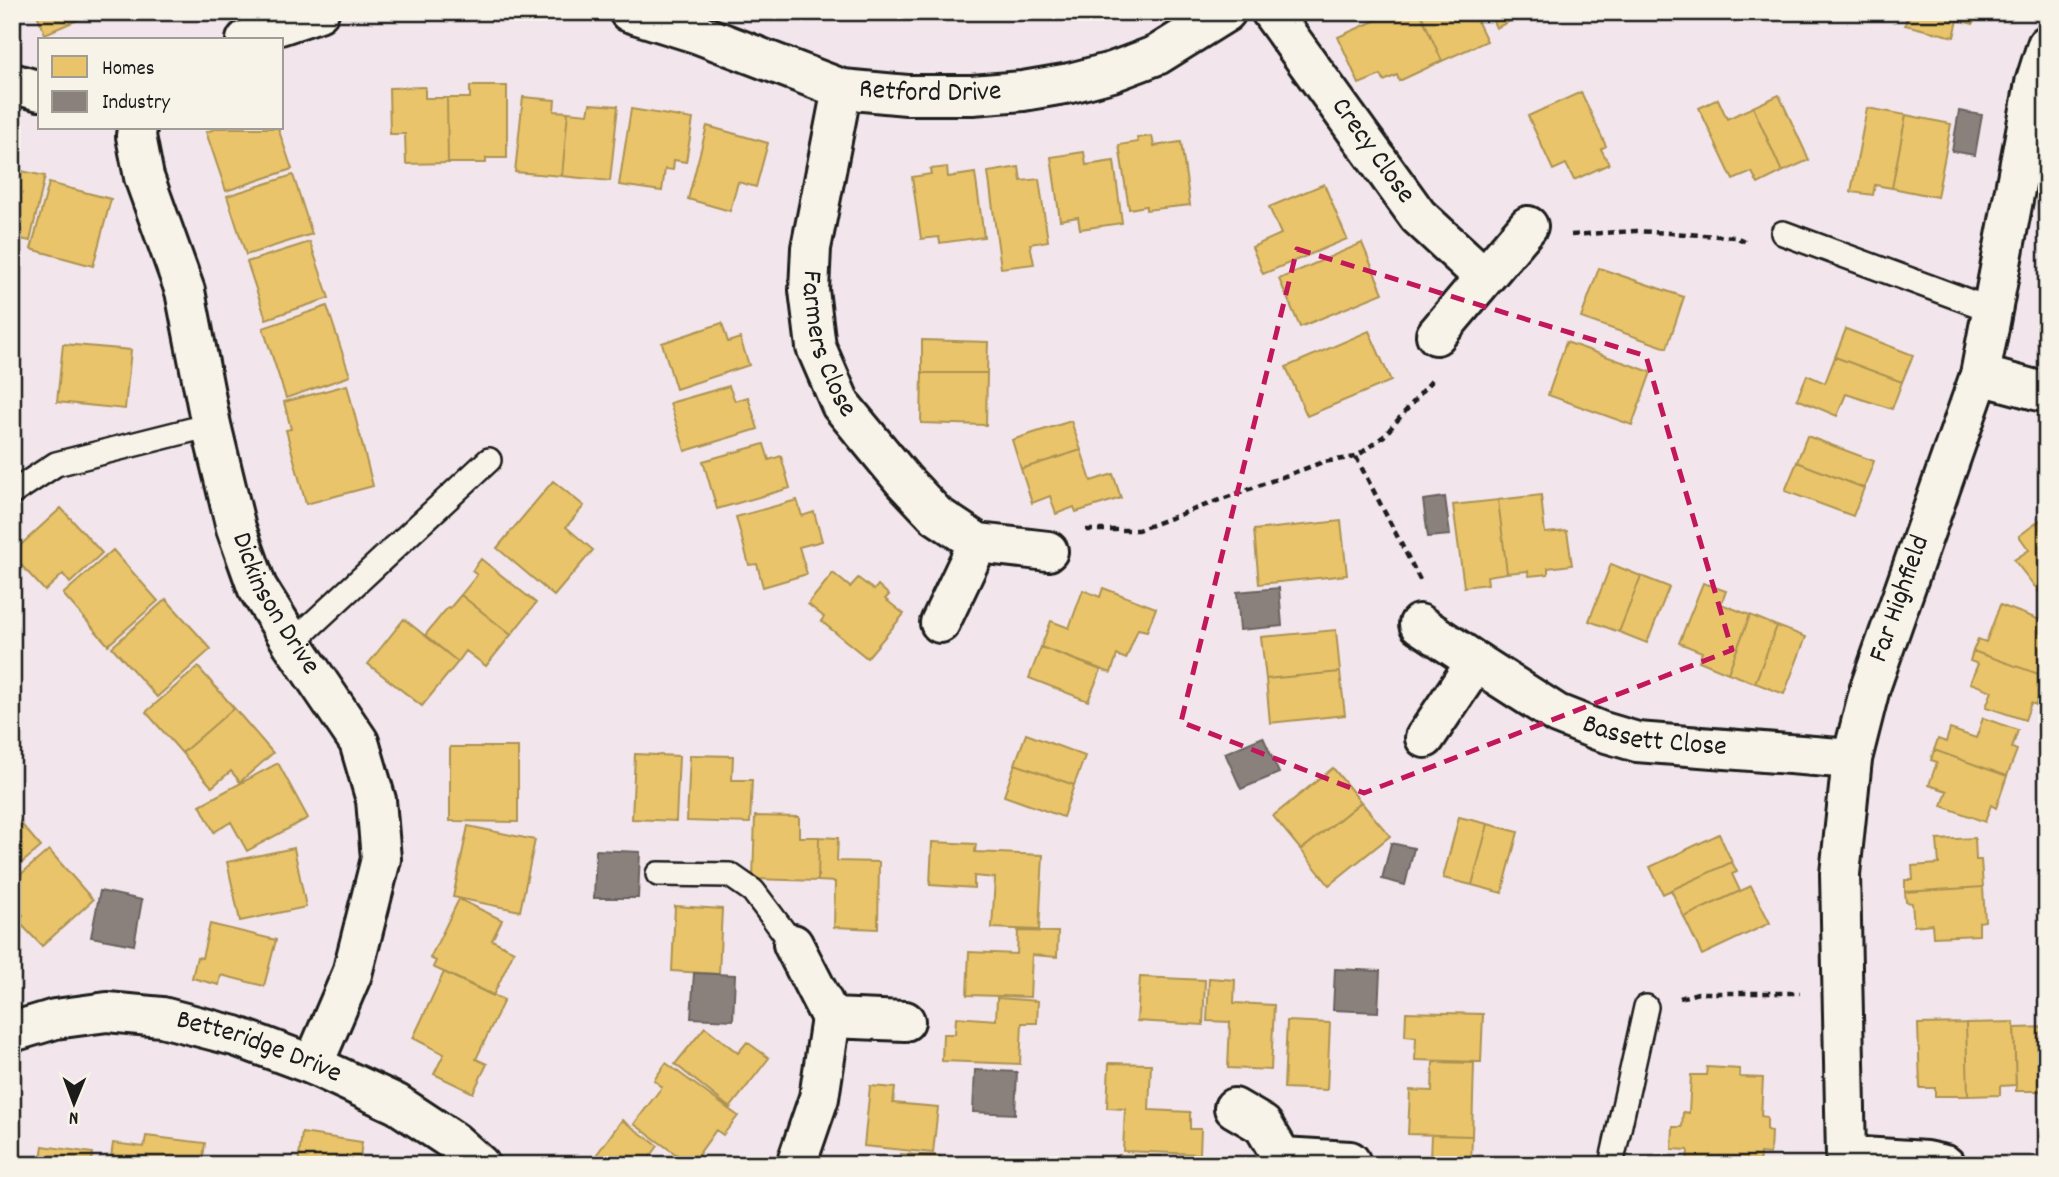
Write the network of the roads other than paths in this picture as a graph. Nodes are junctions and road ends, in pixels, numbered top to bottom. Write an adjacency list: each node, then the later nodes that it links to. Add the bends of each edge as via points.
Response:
1 (319, 12): 5 (street)
2 (629, 12): 8 (street, Retford Drive)
3 (1226, 12): 8 (street, Retford Drive, via 1157,55 1070,83 972,95)
4 (1271, 12): 13 (street, Crecy Close, via 1418,216)
5 (250, 38)
6 (2047, 46): 14 (street, Far Highfield, via 2035,83)
7 (12, 83): 9 (street)
8 (842, 89): 21 (street, Farmers Close, via 811,248 809,290 816,347 841,405 936,515)
9 (38, 90)
10 (137, 130): 18 (street, Dickinson Drive, via 144,177 185,291)
11 (1528, 226): 13 (street)
12 (1783, 233): 14 (lane)
13 (1484, 277): 15 (street)
14 (1992, 310): 16 (street, Far Highfield)
15 (1436, 335)
16 (1980, 374): 17 (street); 28 (street, Far Highfield, via 1870,688)
17 (2047, 393)
18 (211, 425): 20 (lane, via 56,464); 25 (street, Dickinson Drive, via 236,528 257,587)
19 (489, 460): 25 (lane)
20 (12, 493)
21 (978, 543): 22 (street, Farmers Close); 23 (street)
22 (1048, 551)
23 (940, 624)
24 (1419, 624): 26 (street, Bassett Close)
25 (292, 643): 35 (street, Dickinson Drive, via 359,741 376,800 381,859 352,974)
26 (1476, 662): 27 (street); 28 (street, Bassett Close, via 1557,714 1637,742)
27 (1425, 738)
28 (1852, 758): 39 (street, Far Highfield, via 1840,874)
29 (658, 874): 30 (lane, via 730,874 753,891)
30 (793, 944): 32 (street)
31 (1646, 1007): 42 (lane)
32 (831, 1018): 33 (street); 41 (street, via 819,1098)
33 (905, 1021)
34 (12, 1032): 35 (street, Betteridge Drive, via 55,1019 107,1012 162,1017 235,1036)
35 (313, 1065): 40 (street, Betteridge Drive, via 397,1104)
36 (1234, 1108): 37 (street, via 1263,1125)
37 (1281, 1161): 38 (street)
38 (1350, 1161)
39 (1846, 1161): 43 (street)
40 (480, 1165)
41 (796, 1165)
42 (1611, 1165)
43 (1945, 1165)

